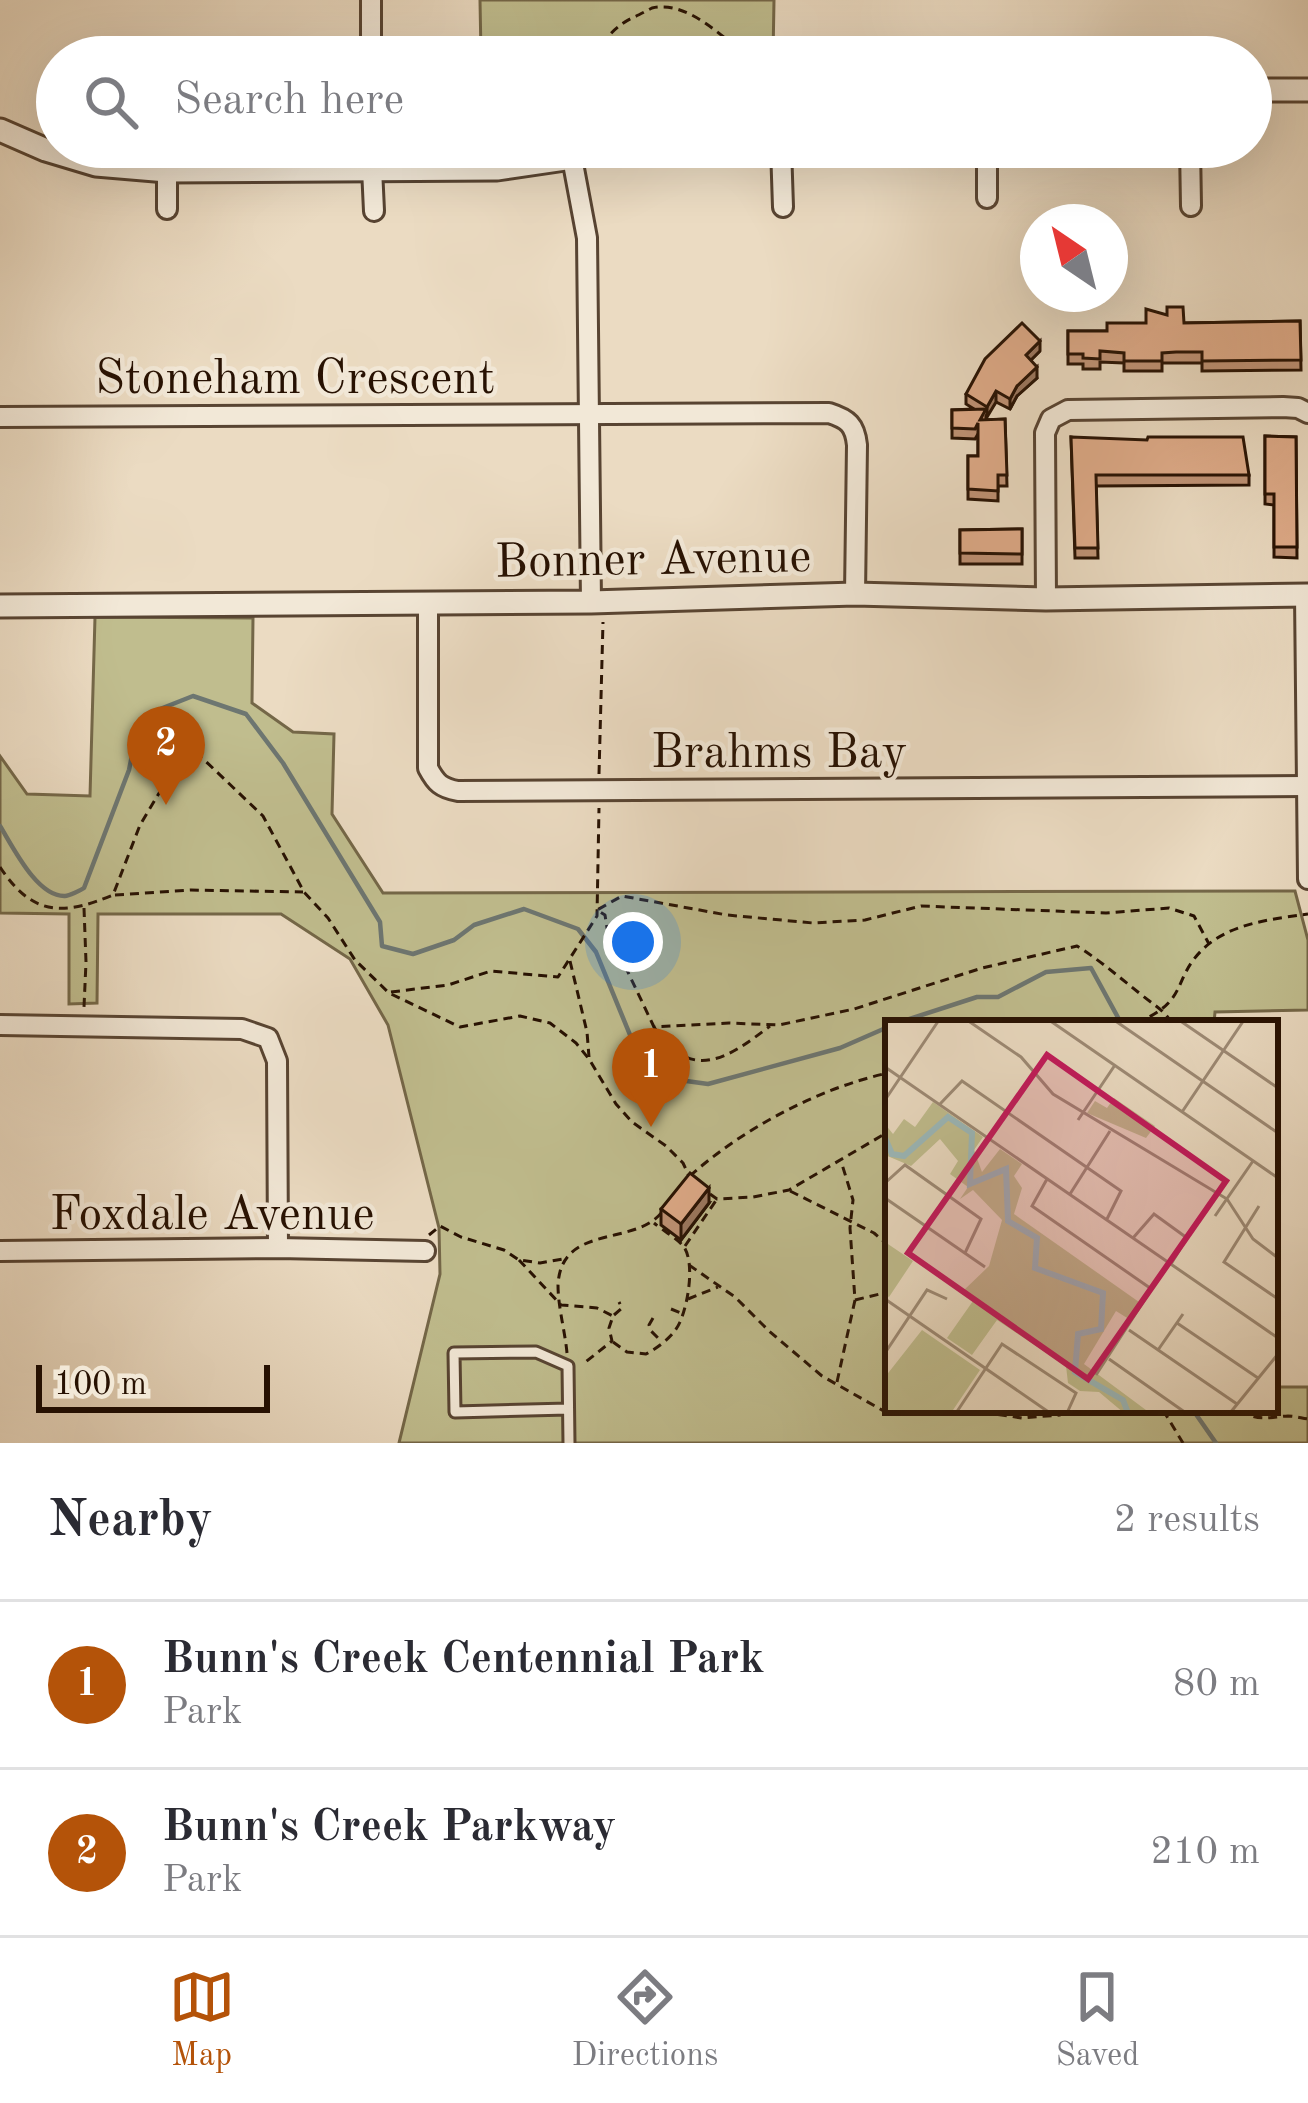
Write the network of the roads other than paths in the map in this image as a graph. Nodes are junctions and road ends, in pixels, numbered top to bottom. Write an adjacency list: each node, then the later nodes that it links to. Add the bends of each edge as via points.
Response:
1 (371, 0): 2 (street)
2 (371, 36)
3 (1272, 90): 4 (street)
4 (1308, 90)
5 (0, 130): 6 (street)
6 (36, 146)
7 (132, 168): 14 (street)
8 (214, 168): 14 (street)
9 (372, 168): 19 (street)
10 (574, 168): 20 (street, via 587,238)
11 (782, 168): 16 (street)
12 (987, 168): 15 (street)
13 (1190, 168): 17 (street)
14 (167, 171): 18 (street)
15 (987, 198)
16 (783, 206)
17 (1191, 206)
18 (167, 209)
19 (374, 211)
20 (590, 413): 22 (street, Stoneham Crescent); 23 (street, Stoneham Crescent, via 844,417 857,445); 26 (street)
21 (1308, 413): 25 (street, via 1068,410 1052,419 1045,433)
22 (0, 417)
23 (855, 594): 25 (street, Bonner Avenue); 26 (street, Bonner Avenue)
24 (1306, 596): 25 (street, Bonner Avenue); 29 (street)
25 (1046, 599)
26 (597, 601): 27 (street, Bonner Avenue)
27 (428, 604): 28 (street, Bonner Avenue); 29 (street, Brahms Bay, via 428,768 435,782 458,791)
28 (0, 606)
29 (1306, 786): 30 (street)
30 (1308, 879)
31 (0, 1025): 32 (street, via 242,1029 268,1038 277,1061)
32 (278, 1249): 33 (street, Foxdale Avenue); 34 (street, Foxdale Avenue)
33 (416, 1250)
34 (0, 1251)
35 (568, 1409): 35 (lane, via 568,1366 536,1352 454,1354 455,1412); 36 (lane)
36 (569, 1443)

